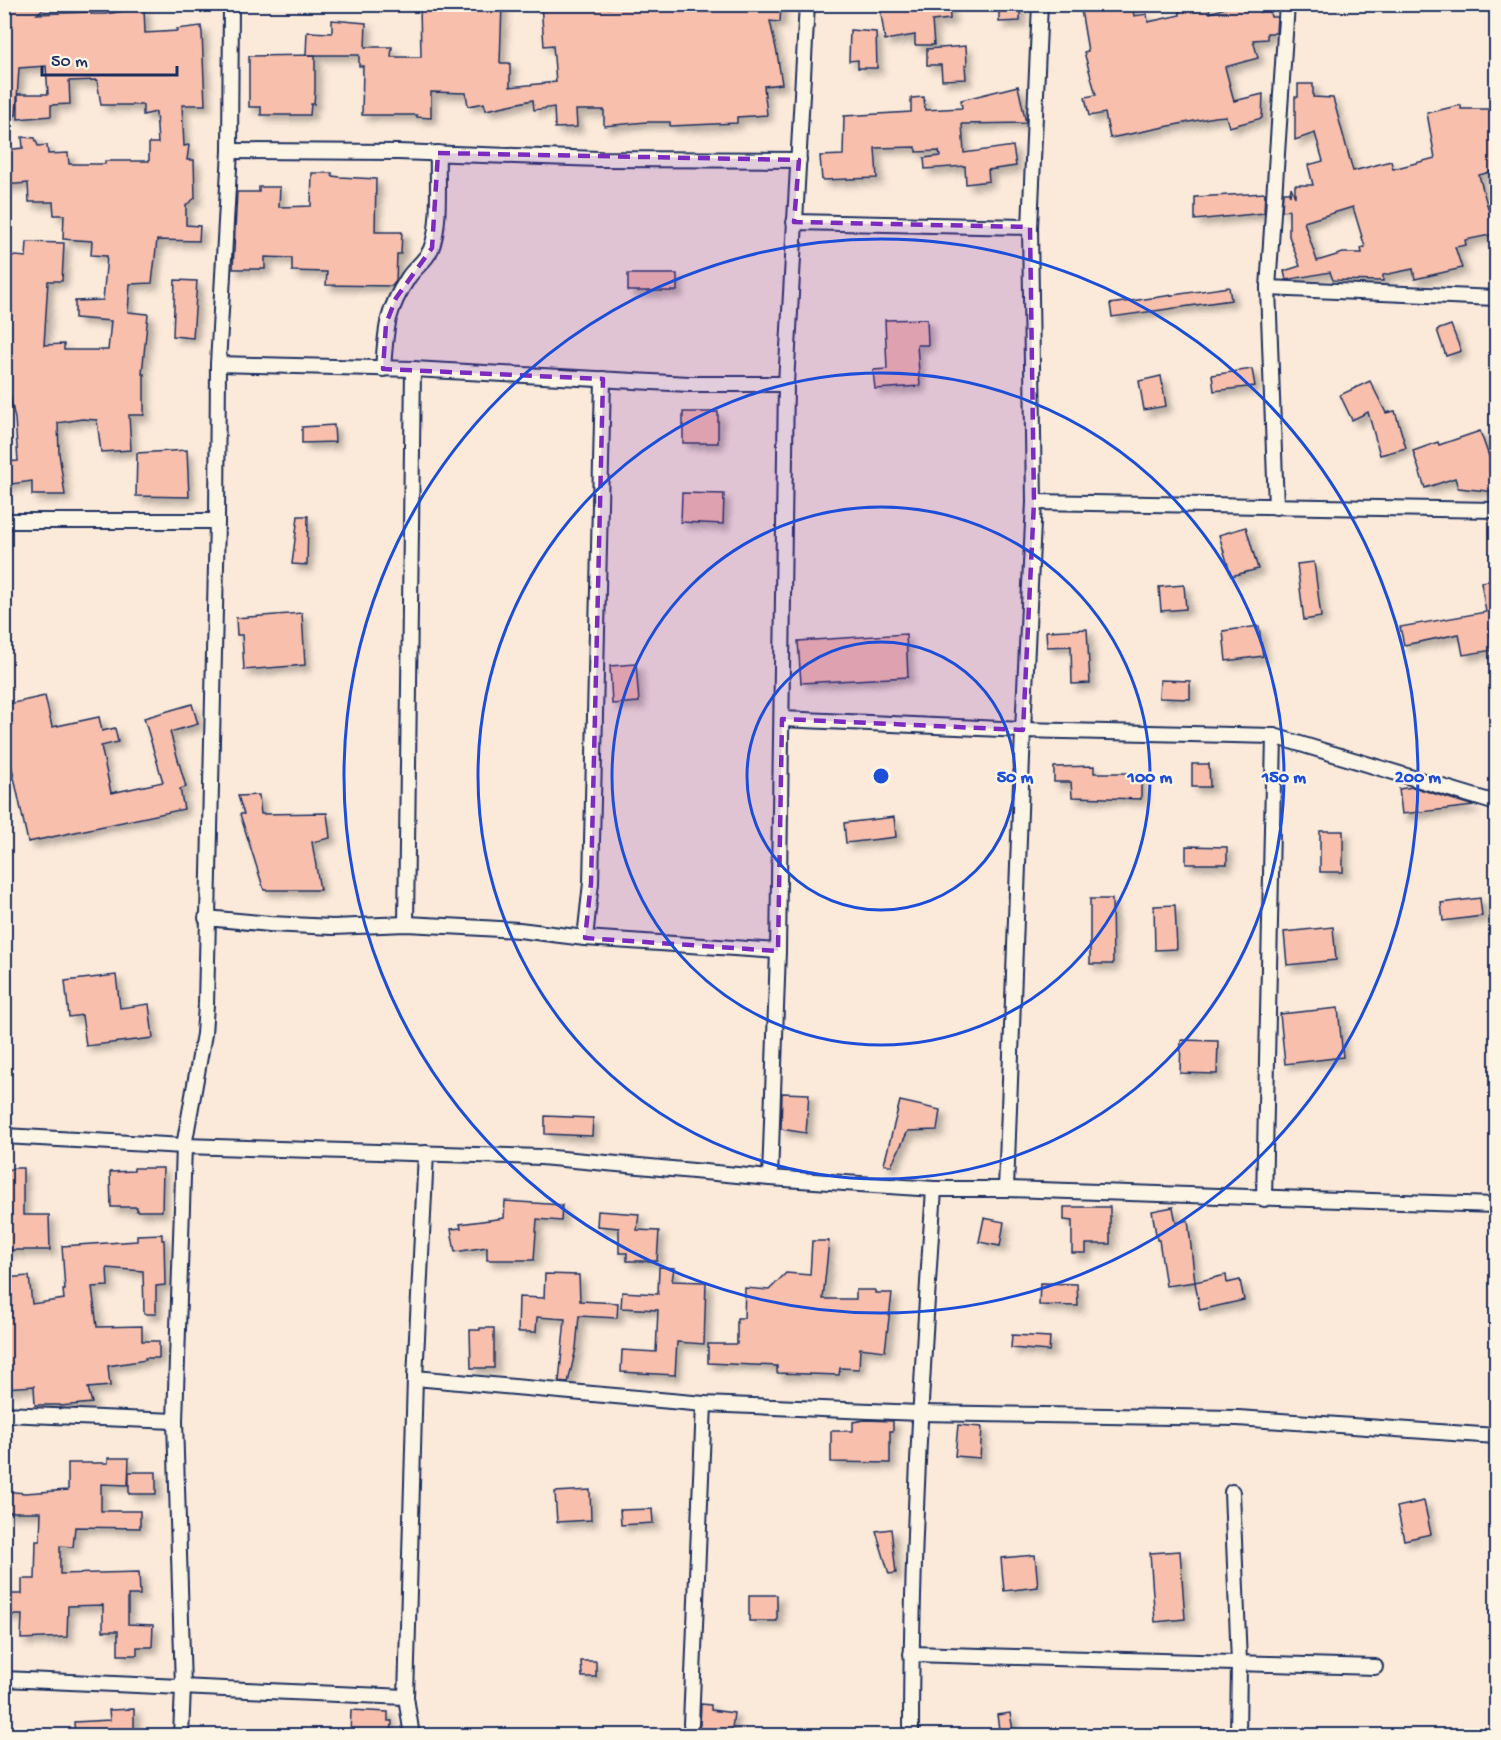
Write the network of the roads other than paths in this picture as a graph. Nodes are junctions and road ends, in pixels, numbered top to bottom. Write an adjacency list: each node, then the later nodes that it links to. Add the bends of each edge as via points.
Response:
1 (231, 4): 5 (street)
2 (807, 4): 7 (street)
3 (1040, 4): 9 (street)
4 (1287, 4): 10 (street)
5 (230, 151): 6 (street); 12 (street)
6 (438, 153): 7 (street); 13 (street, via 437,219 432,248 396,298 386,324)
7 (799, 160): 8 (street)
8 (794, 222): 9 (street); 16 (street)
9 (1030, 227): 17 (street)
10 (1268, 288): 11 (street); 18 (street)
11 (1497, 298)
12 (219, 364): 13 (street); 21 (street)
13 (383, 369): 14 (street)
14 (413, 369): 15 (street); 27 (street)
15 (603, 379): 16 (street); 28 (street, via 591,884)
16 (786, 384): 22 (street)
17 (1034, 502): 18 (street); 23 (street)
18 (1276, 507): 19 (street)
19 (1497, 510)
20 (4, 521): 21 (street)
21 (217, 521): 26 (street)
22 (782, 719): 23 (street); 29 (street)
23 (1023, 730): 24 (street); 35 (street)
24 (1274, 736): 25 (street); 36 (street)
25 (1497, 803)
26 (207, 918): 27 (street, via 333,927); 31 (street, via 204,1034)
27 (406, 924): 28 (street)
28 (585, 938): 29 (street)
29 (778, 951): 33 (street)
30 (4, 1136): 31 (street)
31 (184, 1146): 32 (street); 42 (street)
32 (426, 1153): 33 (street, via 540,1157); 38 (street)
33 (770, 1178): 34 (street)
34 (934, 1189): 35 (street); 40 (street)
35 (1006, 1189): 36 (street)
36 (1264, 1198): 37 (street)
37 (1497, 1204)
38 (415, 1378): 39 (street); 50 (street)
39 (704, 1404): 40 (street); 51 (street)
40 (919, 1413): 43 (street, via 1238,1418); 45 (street)
41 (4, 1414): 42 (street)
42 (175, 1420): 49 (street)
43 (1497, 1436)
44 (1232, 1492): 46 (street)
45 (911, 1654): 46 (street); 54 (street)
46 (1239, 1662): 47 (street); 55 (street)
47 (1375, 1667)
48 (4, 1679): 49 (street)
49 (183, 1687): 50 (street); 52 (street)
50 (406, 1697): 53 (street)
51 (691, 1724)
52 (181, 1736)
53 (412, 1736)
54 (911, 1736)
55 (1238, 1736)

